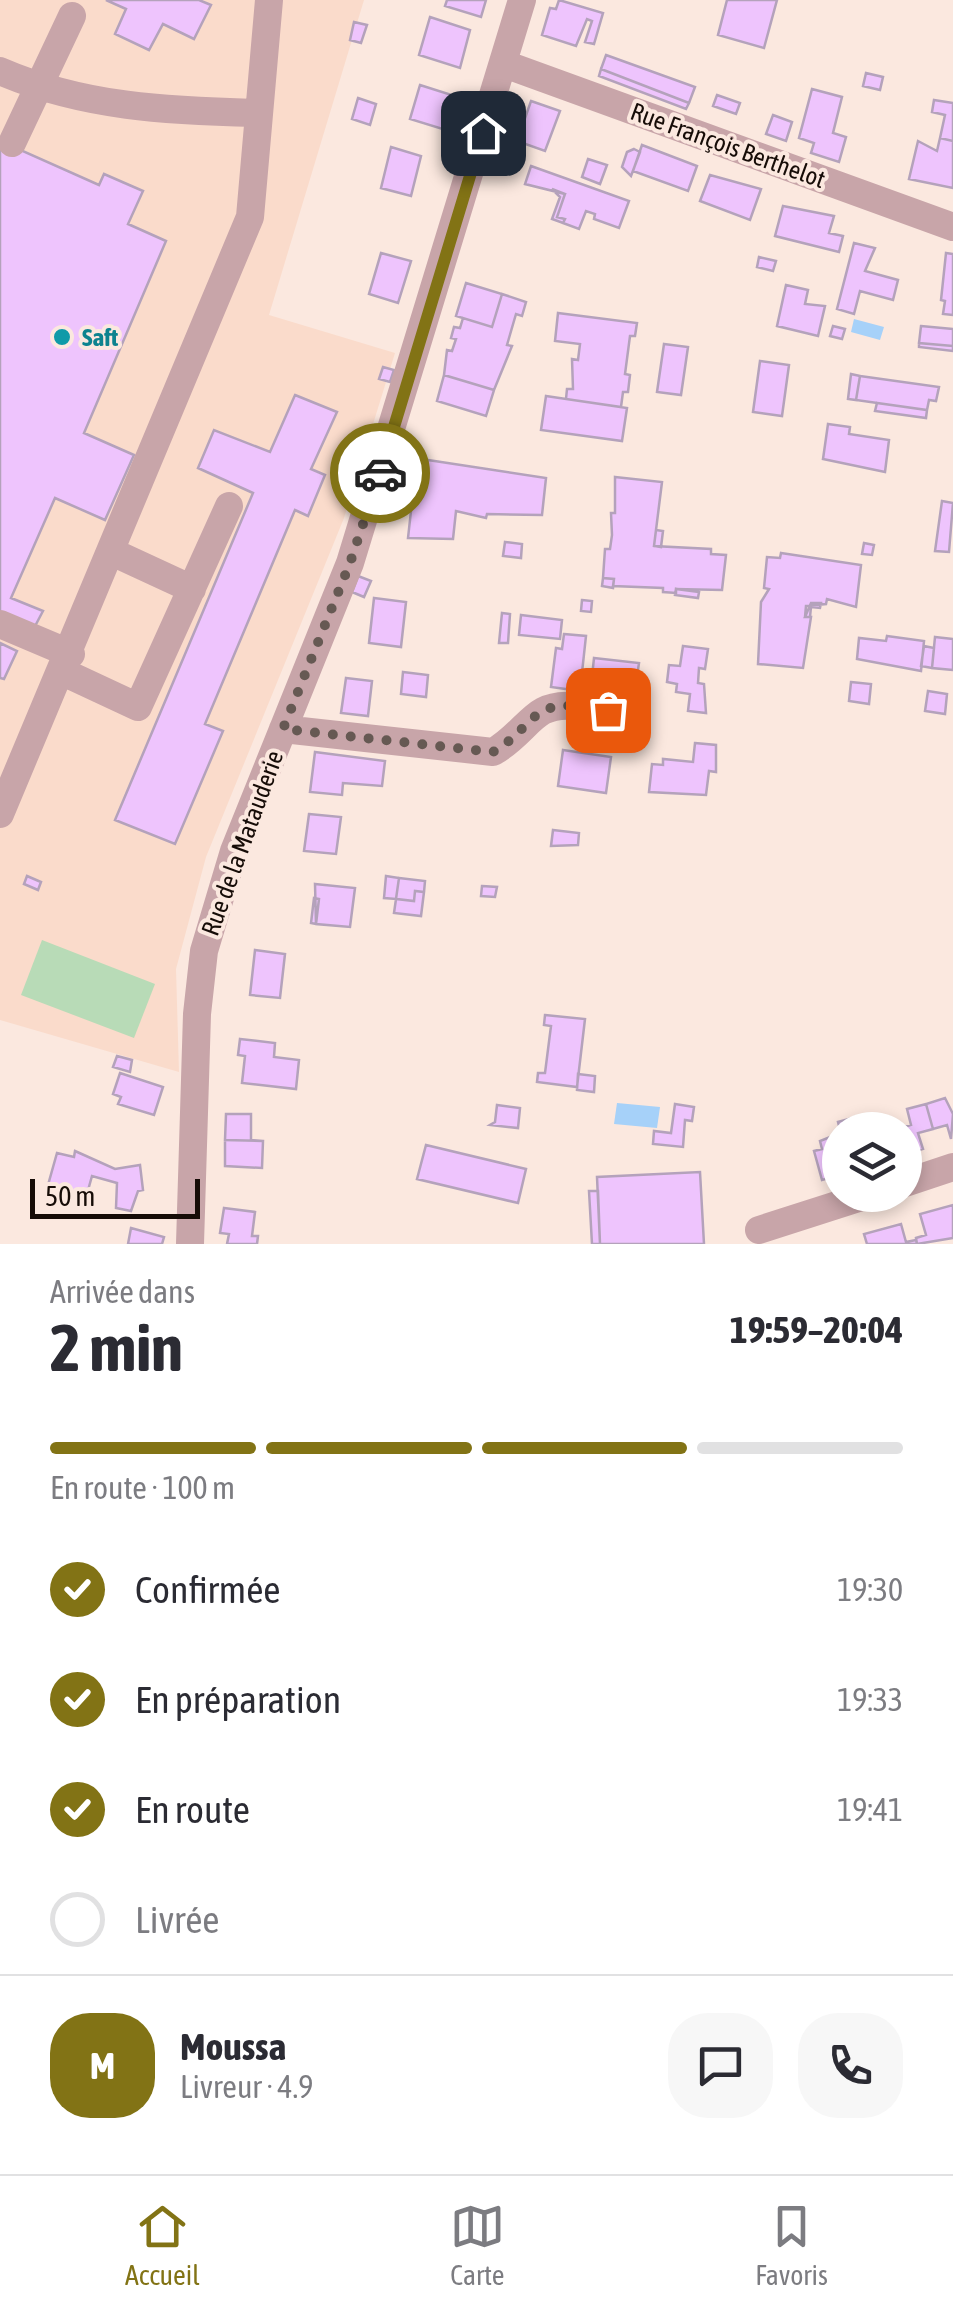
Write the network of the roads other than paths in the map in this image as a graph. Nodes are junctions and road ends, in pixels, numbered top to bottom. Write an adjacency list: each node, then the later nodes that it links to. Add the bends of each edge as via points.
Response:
1 (522, 0): 4 (street, Rue de la Matauderie)
2 (265, 2): 7 (street)
3 (72, 16): 6 (street)
4 (504, 64): 9 (street, Rue François Berthelot); 16 (street, Rue de la Matauderie, via 356,546)
5 (0, 71): 6 (street)
6 (38, 88): 7 (street, via 143,107); 8 (street)
7 (259, 112): 11 (street, via 250,218)
8 (12, 143)
9 (953, 227)
10 (229, 506): 12 (street)
11 (112, 552): 12 (street); 14 (street)
12 (192, 589): 14 (street, via 138,707)
13 (0, 624): 14 (street)
14 (67, 663): 17 (street)
15 (608, 710): 16 (street, via 541,711 516,739 493,752)
16 (283, 729): 22 (street, Rue de la Matauderie, via 234,850 204,951)
17 (0, 814)
18 (953, 1168): 19 (street)
19 (922, 1178)
20 (822, 1210): 21 (street)
21 (759, 1230)
22 (190, 1244)

